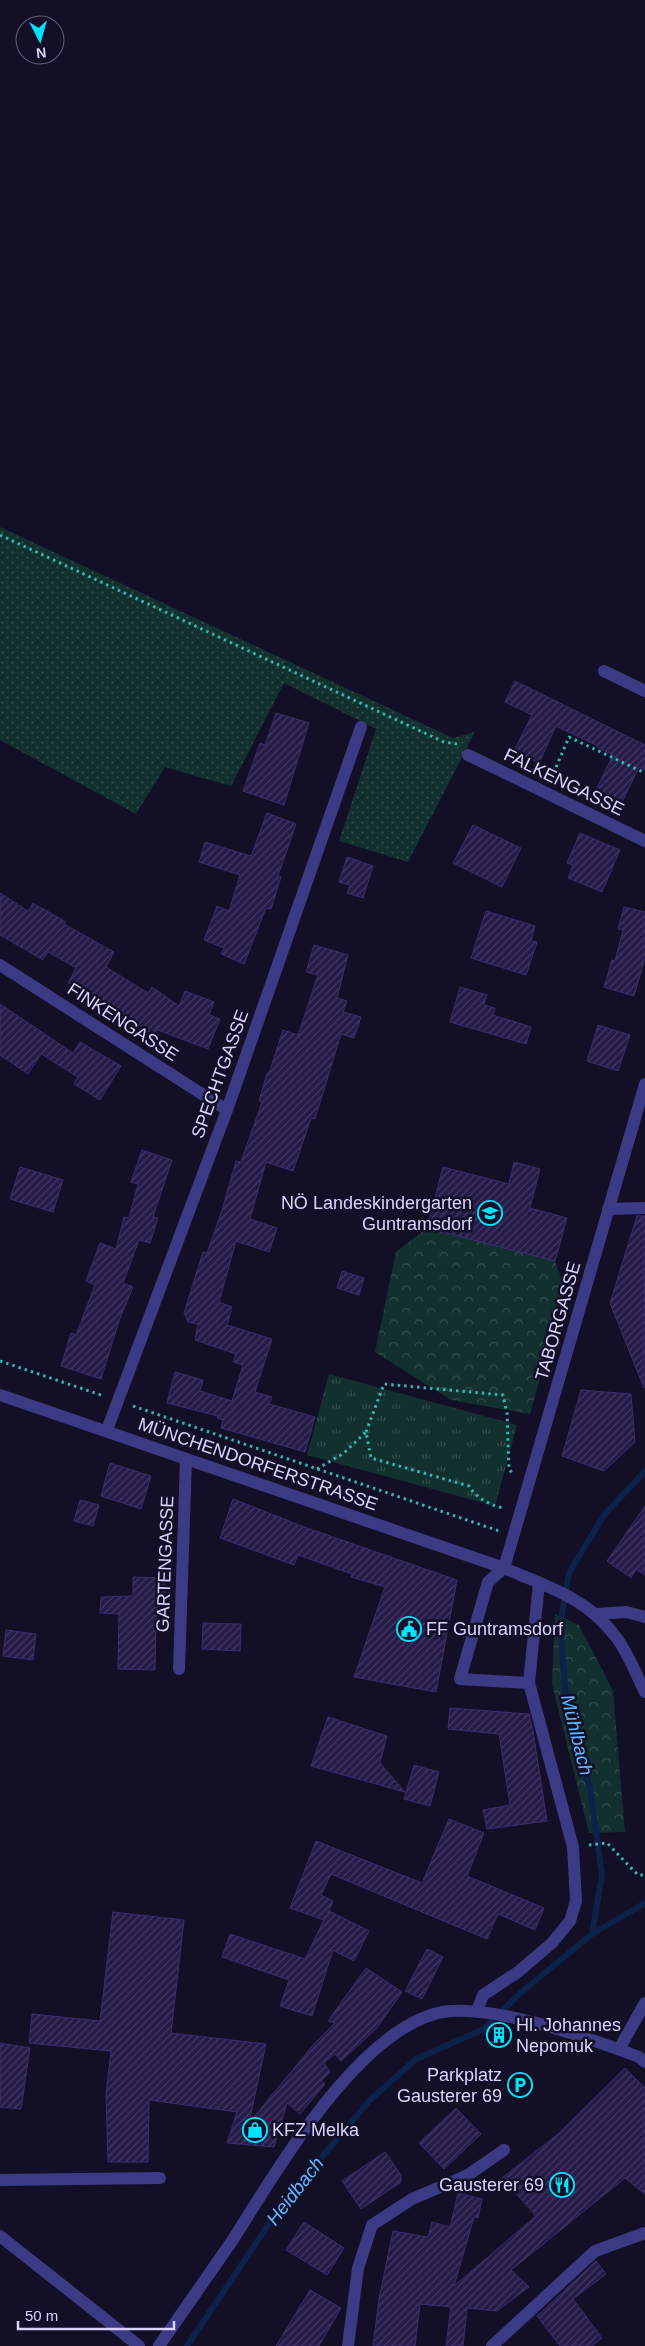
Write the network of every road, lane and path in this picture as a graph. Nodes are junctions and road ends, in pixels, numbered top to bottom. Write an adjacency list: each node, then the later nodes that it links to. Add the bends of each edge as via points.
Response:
1 (0, 535): 5 (path, via 444,742 473,747)
2 (604, 671): 3 (street)
3 (645, 691)
4 (361, 727): 11 (street, SPECHTGASSE)
5 (473, 758): 7 (street, FALKENGASSE)
6 (645, 773): 7 (path, via 569,737)
7 (544, 793): 8 (street, FALKENGASSE)
8 (645, 841)
9 (0, 964): 11 (street, FINKENGASSE)
10 (645, 1084): 13 (street, TABORGASSE)
11 (227, 1110): 16 (street, SPECHTGASSE)
12 (645, 1208): 13 (street)
13 (608, 1209): 21 (street, TABORGASSE)
14 (0, 1361): 16 (path)
15 (0, 1395): 17 (street, MÜNCHENDORFERSTRASSE)
16 (118, 1400): 17 (street, SPECHTGASSE); 20 (path)
17 (107, 1430): 19 (street, MÜNCHENDORFERSTRASSE)
18 (366, 1432): 20 (path, via 344,1453); 21 (path, via 384,1384 503,1395 507,1413 509,1469); 22 (path, via 371,1458 469,1486 473,1494 500,1508)
19 (186, 1459): 24 (street, MÜNCHENDORFERSTRASSE); 28 (street, GARTENGASSE)
20 (317, 1469): 23 (path)
21 (526, 1491): 22 (street, TABORGASSE)
22 (521, 1509): 23 (street, TABORGASSE)
23 (513, 1536): 24 (street, TABORGASSE)
24 (504, 1568): 25 (street, MÜNCHENDORFERSTRASSE); 29 (street, via 488,1582 460,1679)
25 (539, 1583): 26 (street, MÜNCHENDORFERSTRASSE, via 580,1601); 29 (street)
26 (596, 1614): 27 (street, via 626,1612); 30 (street, MÜNCHENDORFERSTRASSE, via 617,1638)
27 (645, 1617)
28 (179, 1669)
29 (529, 1683): 34 (street, via 573,1847 576,1901 570,1921 552,1943 518,1972 482,1995)
30 (645, 1692)
31 (592, 1844): 32 (path, via 607,1844 638,1875)
32 (645, 1875)
33 (645, 2002): 35 (street)
34 (477, 2011): 35 (street, via 523,2020); 43 (street, via 448,2011 416,2021 387,2040 342,2081 302,2133 206,2280)
35 (619, 2049): 36 (street)
36 (645, 2062)
37 (504, 2150): 44 (street, via 468,2174 412,2199 372,2225 358,2268)
38 (160, 2178): 39 (street)
39 (0, 2180)
40 (645, 2232): 45 (street, via 595,2252)
41 (0, 2236): 42 (street)
42 (139, 2346)
43 (158, 2346)
44 (348, 2346)
45 (492, 2346)

